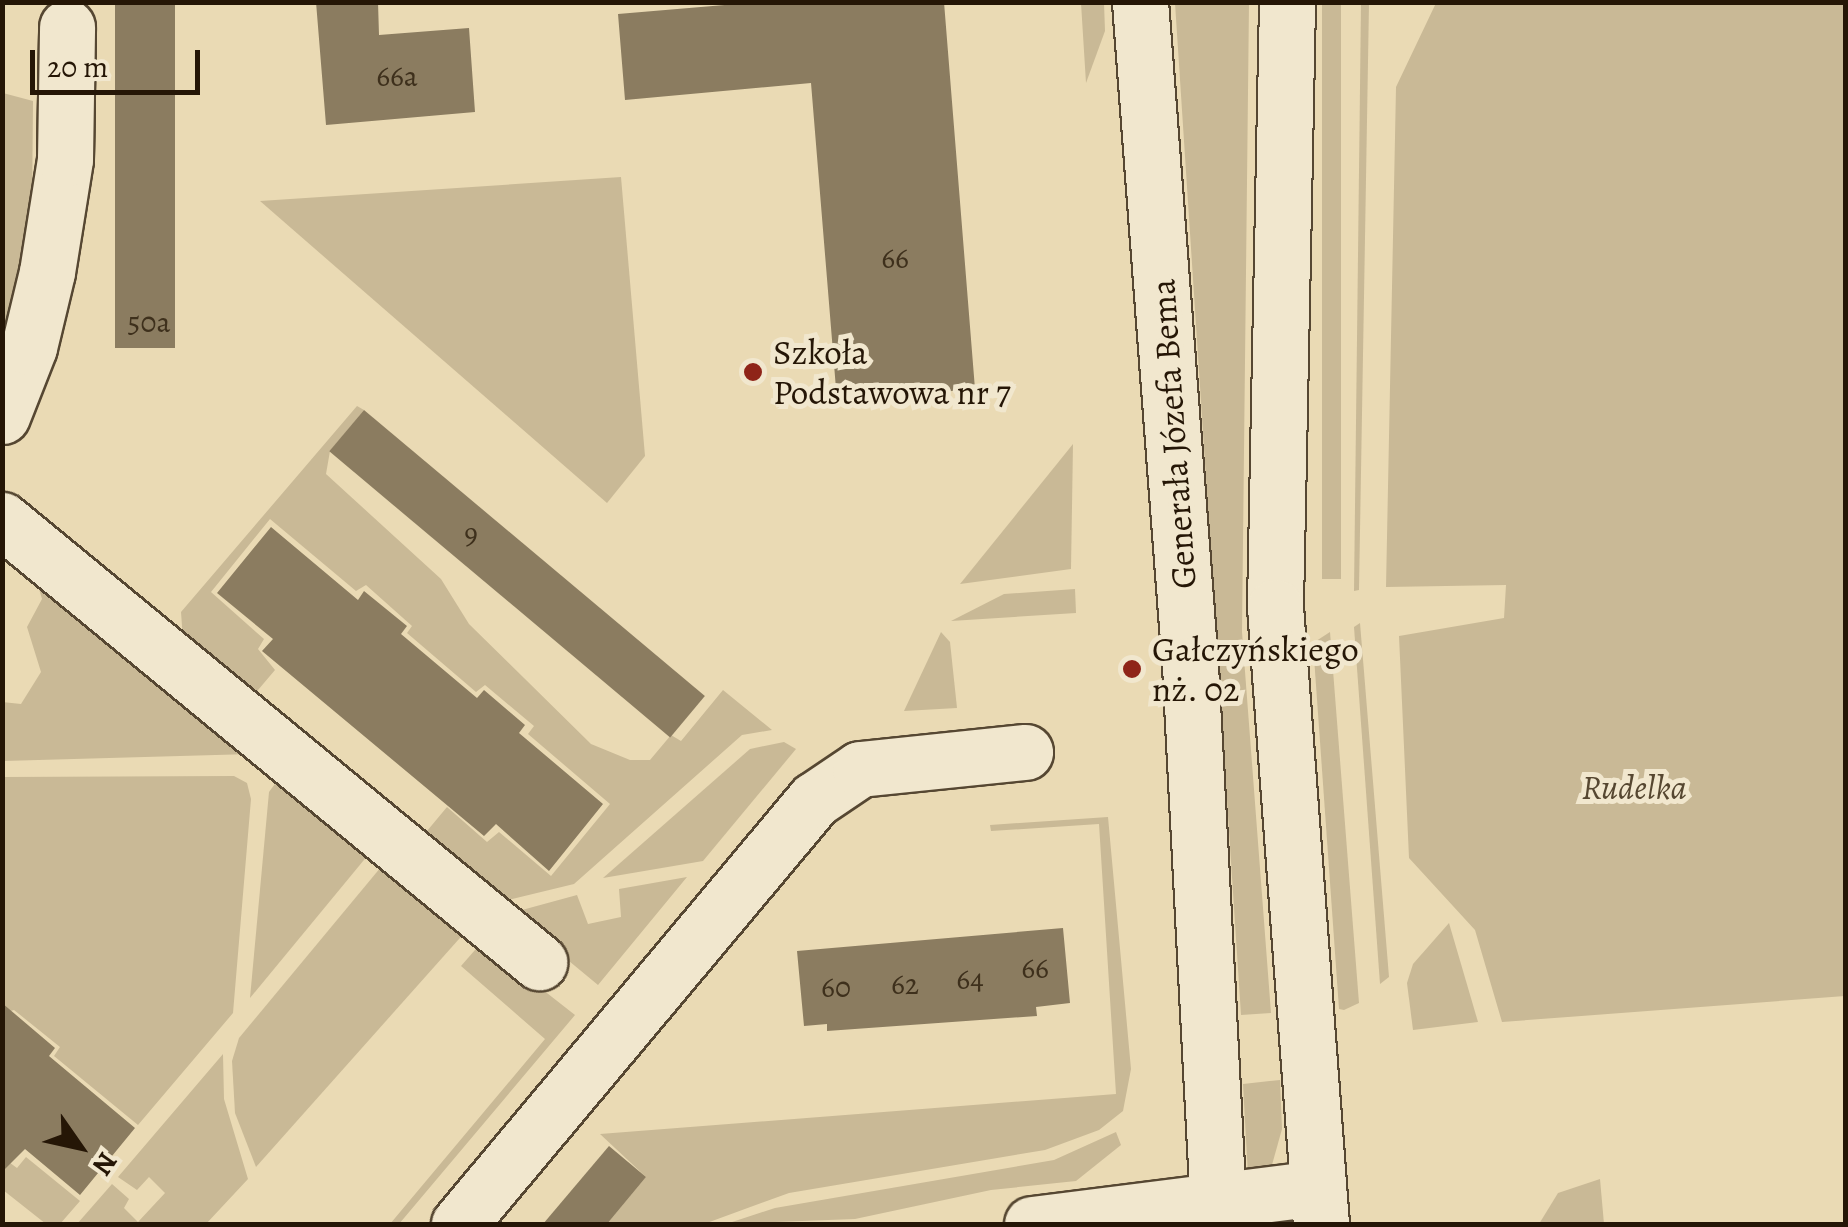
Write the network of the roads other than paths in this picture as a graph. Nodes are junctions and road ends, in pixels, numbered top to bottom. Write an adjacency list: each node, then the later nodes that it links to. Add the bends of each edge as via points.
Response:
1 (1140, 2): 9 (main road, Generała Józefa Bema, via 1190,665)
2 (1288, 2): 8 (main road, via 1275,607)
3 (67, 27): 4 (main road, via 66,142 47,272 30,347)
4 (2, 416)
5 (2, 520): 7 (main road)
6 (1025, 752): 10 (main road, via 860,769 814,800)
7 (540, 962)
8 (1320, 1206): 9 (main road)
9 (1218, 1213): 11 (main road)
10 (459, 1224)
11 (1032, 1224)

